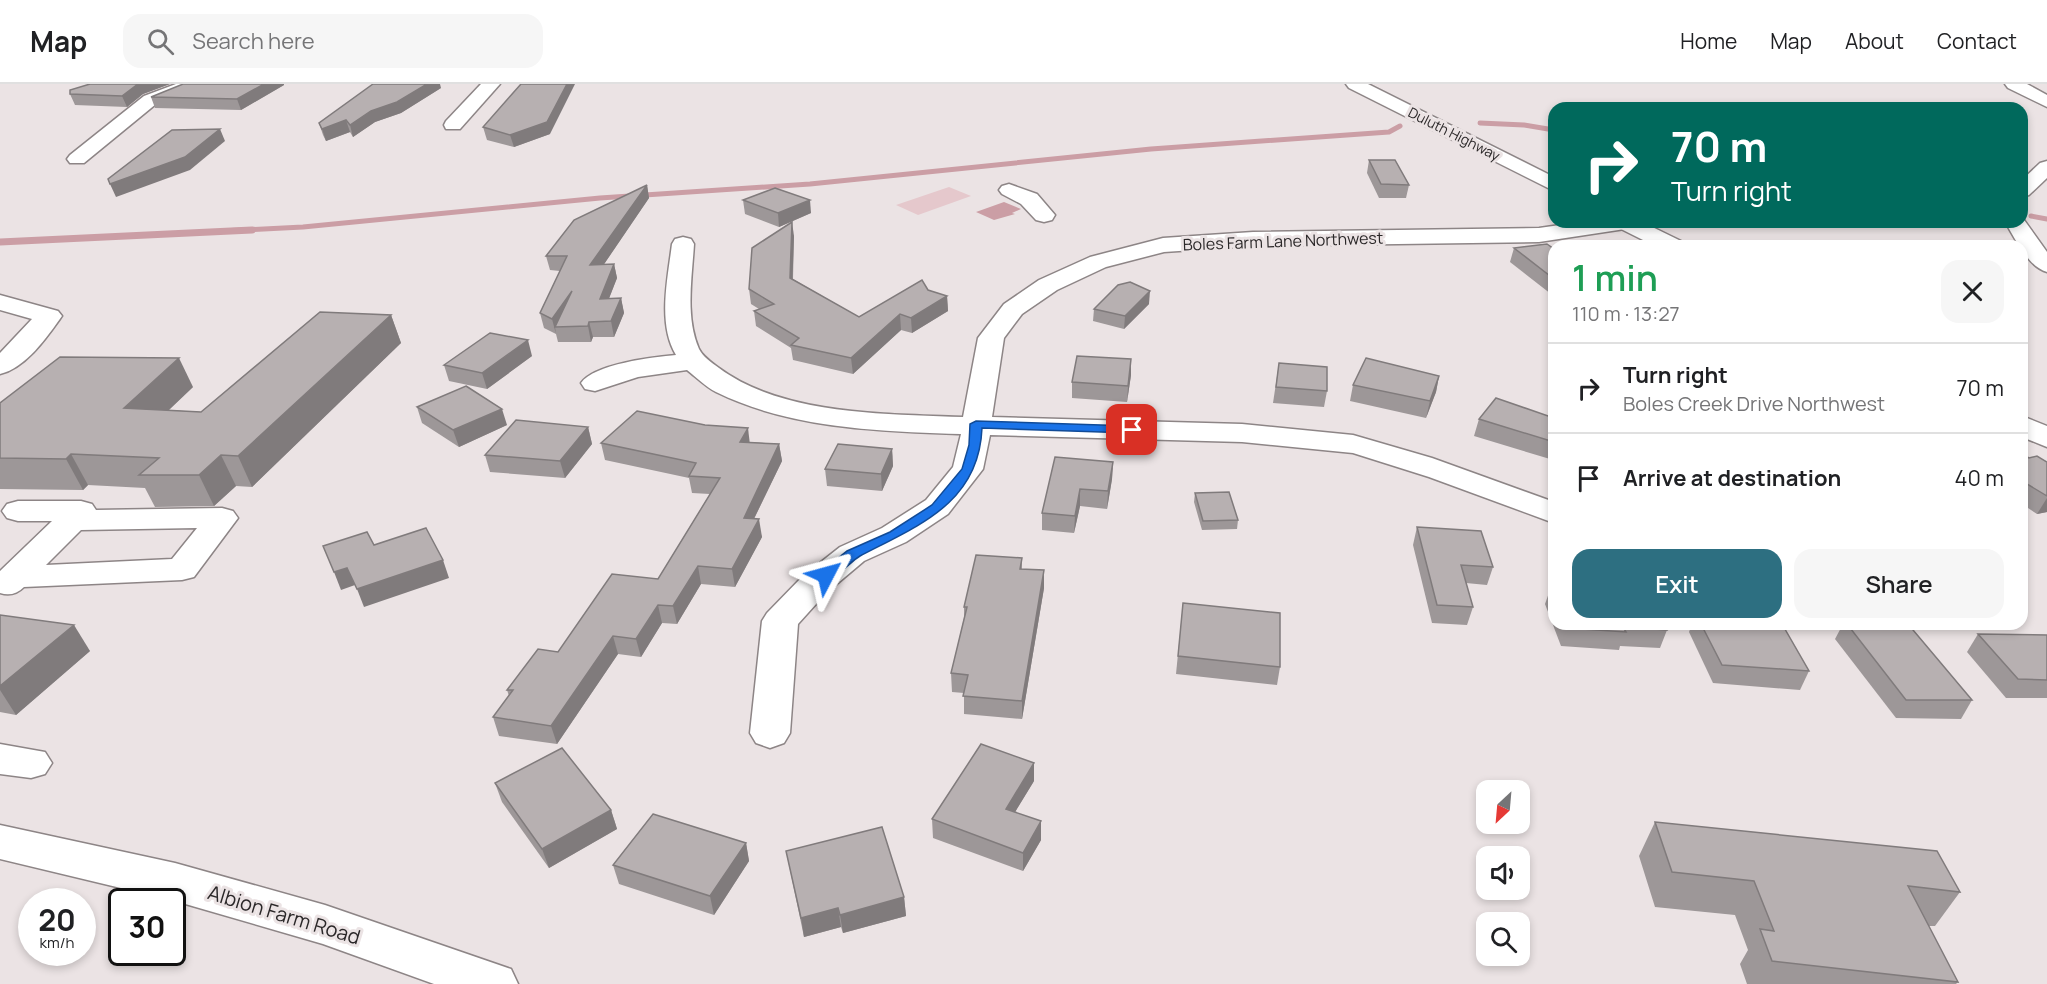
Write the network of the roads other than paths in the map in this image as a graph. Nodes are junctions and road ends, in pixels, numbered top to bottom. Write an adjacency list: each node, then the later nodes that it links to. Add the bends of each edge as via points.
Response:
1 (192, 84): 7 (street, via 150,100)
2 (491, 84): 6 (street)
3 (1355, 84): 9 (street, Duluth Highway)
4 (2014, 84): 5 (street)
5 (2047, 102)
6 (453, 125)
7 (77, 159)
8 (2047, 167): 10 (street)
9 (1548, 182)
10 (2028, 184)
11 (1009, 190): 12 (street, via 1029,199)
12 (1044, 215)
13 (1585, 228): 23 (street, Boles Farm Lane Northwest, via 1539,235 1253,239 1163,245 1089,257 1013,309 991,338)
14 (1637, 228): 15 (street)
15 (1661, 240)
16 (2028, 240): 18 (street)
17 (683, 243): 21 (street, via 679,318)
18 (2047, 265)
19 (0, 302): 20 (street, via 49,316)
20 (6, 357)
21 (693, 361): 22 (street, via 623,371); 23 (street, via 724,385 768,404 878,421)
22 (595, 383)
23 (976, 424): 26 (street, via 1244,433 1355,444 1428,466); 30 (street, Boles Farm Lane Northwest, via 968,469 937,507 894,535 852,554 813,585 780,621)
24 (2028, 428): 25 (street)
25 (2047, 438)
26 (1548, 511)
27 (6, 517): 28 (street, via 81,511)
28 (72, 520): 29 (street); 29 (street, via 222,518 182,569)
29 (7, 584)
30 (770, 733)
31 (0, 842): 32 (street, Albion Farm Road, via 186,885 325,925)
32 (494, 984)

